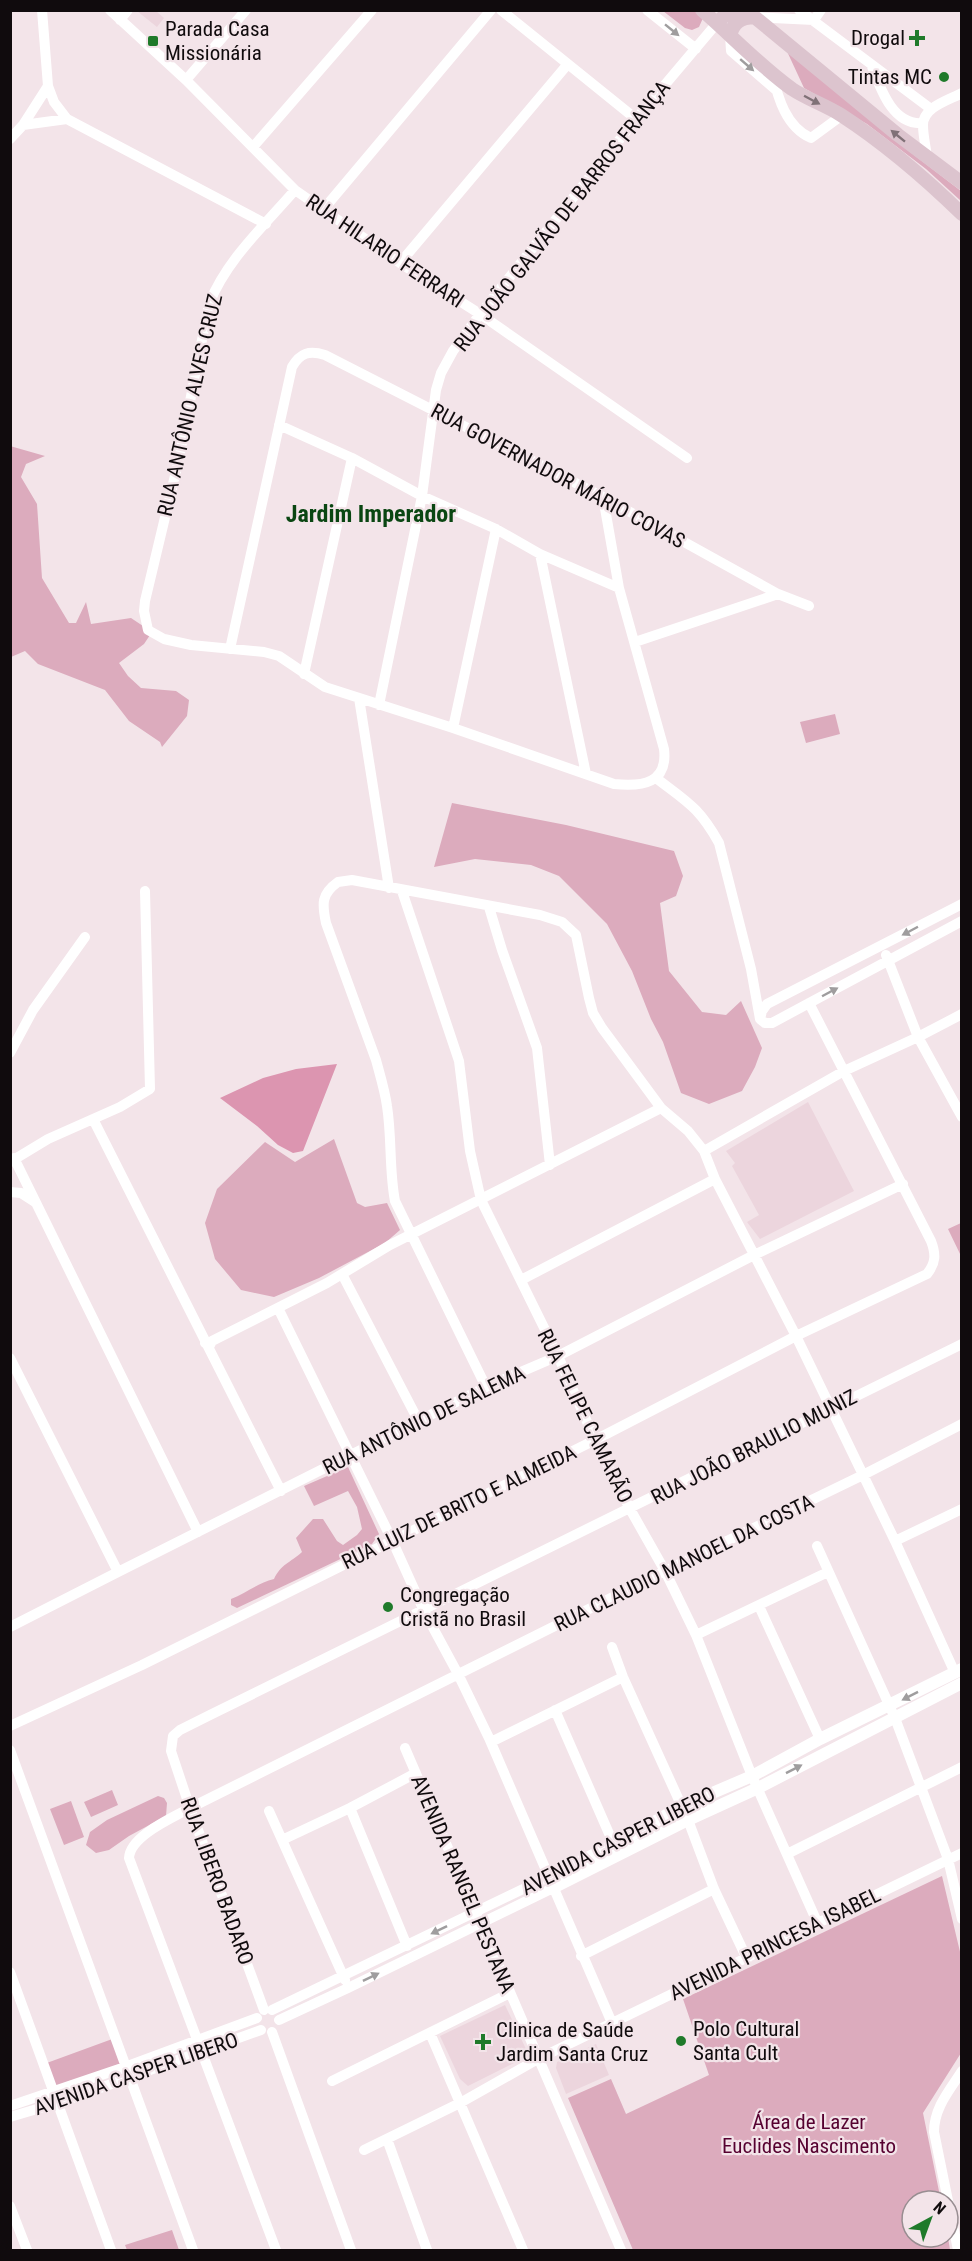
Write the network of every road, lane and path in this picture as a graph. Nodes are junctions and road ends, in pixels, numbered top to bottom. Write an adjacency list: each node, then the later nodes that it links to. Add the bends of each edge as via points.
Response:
1 (42, 10): 23 (street)
2 (110, 10): 14 (street, RUA HILARIO FERRARI)
3 (128, 10): 14 (street)
4 (246, 10): 22 (street)
5 (372, 10): 33 (street)
6 (491, 10): 37 (street)
7 (501, 10): 20 (street)
8 (647, 10): 18 (street, one-way to 18)
9 (702, 10): 16 (main road)
10 (738, 10): 16 (main road)
11 (799, 10): 15 (street)
12 (821, 10): 15 (street)
13 (750, 14): 15 (street); 17 (main road, via 733,26); 34 (main road, one-way to 13)
14 (120, 20): 22 (street, RUA HILARIO FERRARI)
15 (814, 20): 19 (street)
16 (717, 23): 17 (main road); 18 (street, RUA JOÃO GALVÃO DE BARROS FRANÇA)
17 (730, 35): 21 (main road); 24 (street, one-way to 24, via 731,51)
18 (696, 50): 29 (street, RUA JOÃO GALVÃO DE BARROS FRANÇA)
19 (871, 63): 26 (street); 30 (street, via 893,110 913,124)
20 (567, 65): 29 (street); 40 (street)
21 (772, 73): 24 (street); 27 (main road, one-way to 27)
22 (186, 80): 33 (street, RUA HILARIO FERRARI)
23 (48, 86): 28 (street); 31 (street)
24 (776, 90): 27 (street, via 787,117 798,131 811,138)
25 (962, 93): 26 (street)
26 (931, 109): 30 (street)
27 (841, 116): 38 (main road)
28 (67, 119): 31 (street); 39 (street)
29 (636, 119): 41 (street, RUA JOÃO GALVÃO DE BARROS FRANÇA)
30 (922, 123): 34 (street)
31 (23, 124): 32 (street)
32 (10, 139)
33 (253, 147): 36 (street, RUA HILARIO FERRARI)
34 (927, 158): 35 (main road)
35 (962, 183)
36 (295, 190): 37 (street, RUA HILARIO FERRARI); 39 (street, RUA ANTÔNIO ALVES CRUZ)
37 (322, 211): 40 (street, RUA HILARIO FERRARI)
38 (962, 214)
39 (266, 224): 54 (street, RUA ANTÔNIO ALVES CRUZ, via 230,264 209,304 144,611 152,634 191,645)
40 (400, 263): 41 (street, RUA HILARIO FERRARI)
41 (480, 314): 42 (street, RUA JOÃO GALVÃO DE BARROS FRANÇA, via 441,373); 45 (street, RUA HILARIO FERRARI)
42 (433, 410): 43 (street, RUA GOVERNADOR MÁRIO COVAS, via 325,355 306,352 292,367); 46 (street, RUA JOÃO GALVÃO DE BARROS FRANÇA); 47 (street, RUA GOVERNADOR MÁRIO COVAS)
43 (279, 425): 44 (street); 54 (street)
44 (352, 458): 46 (street); 55 (street)
45 (687, 458)
46 (422, 496): 48 (street); 57 (street, RUA JOÃO GALVÃO DE BARROS FRANÇA)
47 (603, 497): 50 (street); 51 (street, RUA GOVERNADOR MÁRIO COVAS)
48 (496, 529): 49 (street); 58 (street)
49 (540, 554): 50 (street); 59 (street)
50 (619, 588): 53 (street)
51 (778, 594): 52 (street, RUA GOVERNADOR MÁRIO COVAS); 53 (street)
52 (809, 606)
53 (635, 642): 60 (street, via 664,749 666,762)
54 (230, 649): 55 (street, via 279,656)
55 (304, 674): 56 (street, via 325,687)
56 (359, 698): 57 (street); 61 (street)
57 (379, 705): 58 (street)
58 (453, 728): 59 (street)
59 (586, 774): 60 (street, via 629,785)
60 (656, 778): 72 (street, via 694,806 718,843)
61 (389, 888): 63 (street); 88 (street, via 352,880 338,882 324,895 322,904 376,1060 387,1107 395,1202)
62 (145, 891): 79 (street, via 150,1089)
63 (402, 891): 65 (street); 86 (street, RUA FELIPE CAMARÃO, via 459,1060 470,1151)
64 (962, 904): 68 (street, one-way to 68)
65 (489, 907): 77 (street, via 550,918 572,930 593,1013); 82 (street, via 537,1048)
66 (962, 921): 69 (street)
67 (85, 937): 74 (street, via 33,1010)
68 (884, 945): 69 (street); 72 (street, via 767,1004)
69 (888, 961): 70 (street, one-way to 69); 73 (street)
70 (809, 1003): 72 (street, via 772,1023); 75 (street)
71 (962, 1014): 73 (street)
72 (760, 1019)
73 (918, 1037): 75 (street); 76 (street)
74 (10, 1053)
75 (844, 1071): 80 (street); 84 (street)
76 (958, 1102): 78 (street)
77 (661, 1108): 80 (street); 82 (street)
78 (962, 1117)
79 (93, 1119): 81 (street); 94 (street)
80 (704, 1151): 83 (street)
81 (12, 1160): 87 (street)
82 (550, 1166): 86 (street)
83 (715, 1179): 89 (street); 91 (street)
84 (903, 1184): 89 (street, RUA ANTÔNIO DE SALEMA); 93 (street, RUA LUIZ DE BRITO E ALMEIDA, via 936,1257 927,1274)
85 (10, 1191): 87 (street)
86 (481, 1200): 88 (street); 91 (street, RUA FELIPE CAMARÃO)
87 (35, 1202): 108 (street)
88 (414, 1235): 90 (street); 98 (street)
89 (754, 1255): 93 (street); 96 (street, RUA ANTÔNIO DE SALEMA)
90 (342, 1274): 92 (street); 100 (street)
91 (521, 1280): 96 (street, RUA FELIPE CAMARÃO)
92 (278, 1308): 94 (street, via 210,1345); 103 (street)
93 (796, 1336): 99 (street); 102 (street, RUA LUIZ DE BRITO E ALMEIDA)
94 (206, 1343): 105 (street)
95 (962, 1344): 99 (street, RUA JOÃO BRAULIO MUNIZ)
96 (558, 1356): 98 (street, RUA ANTÔNIO DE SALEMA); 102 (street, RUA FELIPE CAMARÃO)
97 (10, 1358): 113 (street)
98 (486, 1388): 100 (street, RUA ANTÔNIO DE SALEMA)
99 (830, 1410): 104 (street); 106 (street, RUA JOÃO BRAULIO MUNIZ)
100 (418, 1422): 103 (street, RUA ANTÔNIO DE SALEMA)
101 (962, 1424): 104 (street, RUA CLAUDIO MANOEL DA COSTA)
102 (595, 1440): 106 (street, RUA FELIPE CAMARÃO); 109 (street, RUA LUIZ DE BRITO E ALMEIDA)
103 (350, 1456): 105 (street, RUA ANTÔNIO DE SALEMA); 109 (street)
104 (863, 1475): 110 (street); 112 (street, RUA CLAUDIO MANOEL DA COSTA)
105 (281, 1491): 108 (street, RUA ANTÔNIO DE SALEMA)
106 (630, 1509): 112 (street, RUA FELIPE CAMARÃO); 116 (street, RUA JOÃO BRAULIO MUNIZ)
107 (961, 1511): 110 (street)
108 (198, 1532): 113 (street, RUA ANTÔNIO DE SALEMA)
109 (392, 1540): 116 (street); 125 (street, RUA LUIZ DE BRITO E ALMEIDA)
110 (895, 1541): 121 (street)
111 (817, 1546): 114 (street)
112 (665, 1570): 118 (street, RUA FELIPE CAMARÃO); 120 (street, RUA CLAUDIO MANOEL DA COSTA)
113 (118, 1572): 117 (street, RUA ANTÔNIO DE SALEMA)
114 (828, 1572): 115 (street); 124 (street)
115 (759, 1606): 118 (street); 126 (street)
116 (423, 1611): 120 (street); 130 (street, RUA JOÃO BRAULIO MUNIZ, via 180,1730 173,1736)
117 (12, 1626)
118 (696, 1635): 133 (street, RUA FELIPE CAMARÃO)
119 (612, 1647): 122 (street)
120 (458, 1674): 127 (street); 136 (street, RUA CLAUDIO MANOEL DA COSTA)
121 (959, 1675): 124 (street, AVENIDA CASPER LIBERO)
122 (623, 1677): 123 (street); 135 (street)
123 (555, 1710): 127 (street); 141 (street)
124 (892, 1712): 126 (street, AVENIDA CASPER LIBERO); 133 (street, AVENIDA CASPER LIBERO, one-way to 124); 134 (street)
125 (10, 1726)
126 (820, 1739): 133 (street, AVENIDA CASPER LIBERO)
127 (491, 1742): 145 (street)
128 (405, 1748): 132 (street, AVENIDA RANGEL PESTANA)
129 (10, 1750): 166 (street)
130 (171, 1751): 136 (street, RUA LIBERO BADARO)
131 (962, 1767): 134 (street)
132 (416, 1773): 137 (street); 147 (street, AVENIDA RANGEL PESTANA)
133 (755, 1782): 135 (street, AVENIDA CASPER LIBERO); 139 (street, AVENIDA CASPER LIBERO); 143 (street, RUA FELIPE CAMARÃO)
134 (920, 1787): 143 (street); 144 (street)
135 (682, 1806): 139 (street); 141 (street, AVENIDA CASPER LIBERO)
136 (190, 1808): 157 (street, RUA LIBERO BADARO); 162 (street, RUA CLAUDIO MANOEL DA COSTA, via 140,1837 129,1851 129,1858)
137 (350, 1808): 140 (street); 150 (street)
138 (269, 1811): 140 (street)
139 (688, 1820): 145 (street, AVENIDA CASPER LIBERO); 146 (street)
140 (282, 1840): 154 (street)
141 (614, 1845): 145 (street, AVENIDA CASPER LIBERO)
142 (962, 1853): 144 (street, AVENIDA PRINCESA ISABEL)
143 (787, 1854): 149 (street, RUA FELIPE CAMARÃO)
144 (948, 1859): 148 (street); 149 (street, AVENIDA PRINCESA ISABEL)
145 (550, 1882): 147 (street, AVENIDA CASPER LIBERO); 151 (street)
146 (714, 1889): 151 (street); 152 (street)
147 (479, 1917): 150 (street, AVENIDA CASPER LIBERO, one-way to 150); 155 (street, AVENIDA CASPER LIBERO, one-way to 147); 156 (street, AVENIDA RANGEL PESTANA)
148 (962, 1919)
149 (818, 1924): 152 (street, AVENIDA PRINCESA ISABEL)
150 (407, 1946): 154 (street, AVENIDA CASPER LIBERO)
151 (581, 1956): 159 (street)
152 (747, 1959): 159 (street, AVENIDA PRINCESA ISABEL)
153 (10, 1972): 168 (street)
154 (343, 1975): 155 (street); 157 (street, AVENIDA CASPER LIBERO)
155 (348, 1988): 158 (street, AVENIDA CASPER LIBERO)
156 (510, 1993): 161 (street); 164 (street, AVENIDA RANGEL PESTANA)
157 (264, 2012): 158 (street, via 276,2013); 160 (street, via 256,2024); 162 (street, AVENIDA CASPER LIBERO)
158 (279, 2020): 160 (street, via 278,2027)
159 (612, 2023): 164 (street, AVENIDA PRINCESA ISABEL)
160 (266, 2031): 163 (street, AVENIDA CASPER LIBERO); 179 (street)
161 (430, 2033): 167 (street); 169 (street)
162 (197, 2040): 163 (street); 166 (street, AVENIDA CASPER LIBERO)
163 (202, 2053): 166 (street, AVENIDA CASPER LIBERO); 178 (street)
164 (538, 2059): 169 (street, AVENIDA PRINCESA ISABEL); 182 (street, AVENIDA RANGEL PESTANA)
165 (962, 2071): 183 (street, via 934,2119)
166 (127, 2072): 168 (street, AVENIDA CASPER LIBERO); 177 (street)
167 (332, 2081)
168 (56, 2096): 170 (street, AVENIDA CASPER LIBERO); 171 (street, AVENIDA CASPER LIBERO); 176 (street)
169 (460, 2103): 172 (street, AVENIDA PRINCESA ISABEL); 181 (street)
170 (10, 2106)
171 (10, 2117)
172 (387, 2139): 173 (street, AVENIDA PRINCESA ISABEL); 180 (street)
173 (364, 2150)
174 (12, 2213): 175 (street)
175 (27, 2250)
176 (111, 2250)
177 (193, 2250)
178 (276, 2250)
179 (351, 2250)
180 (427, 2250)
181 (523, 2250)
182 (621, 2250)
183 (958, 2250)

